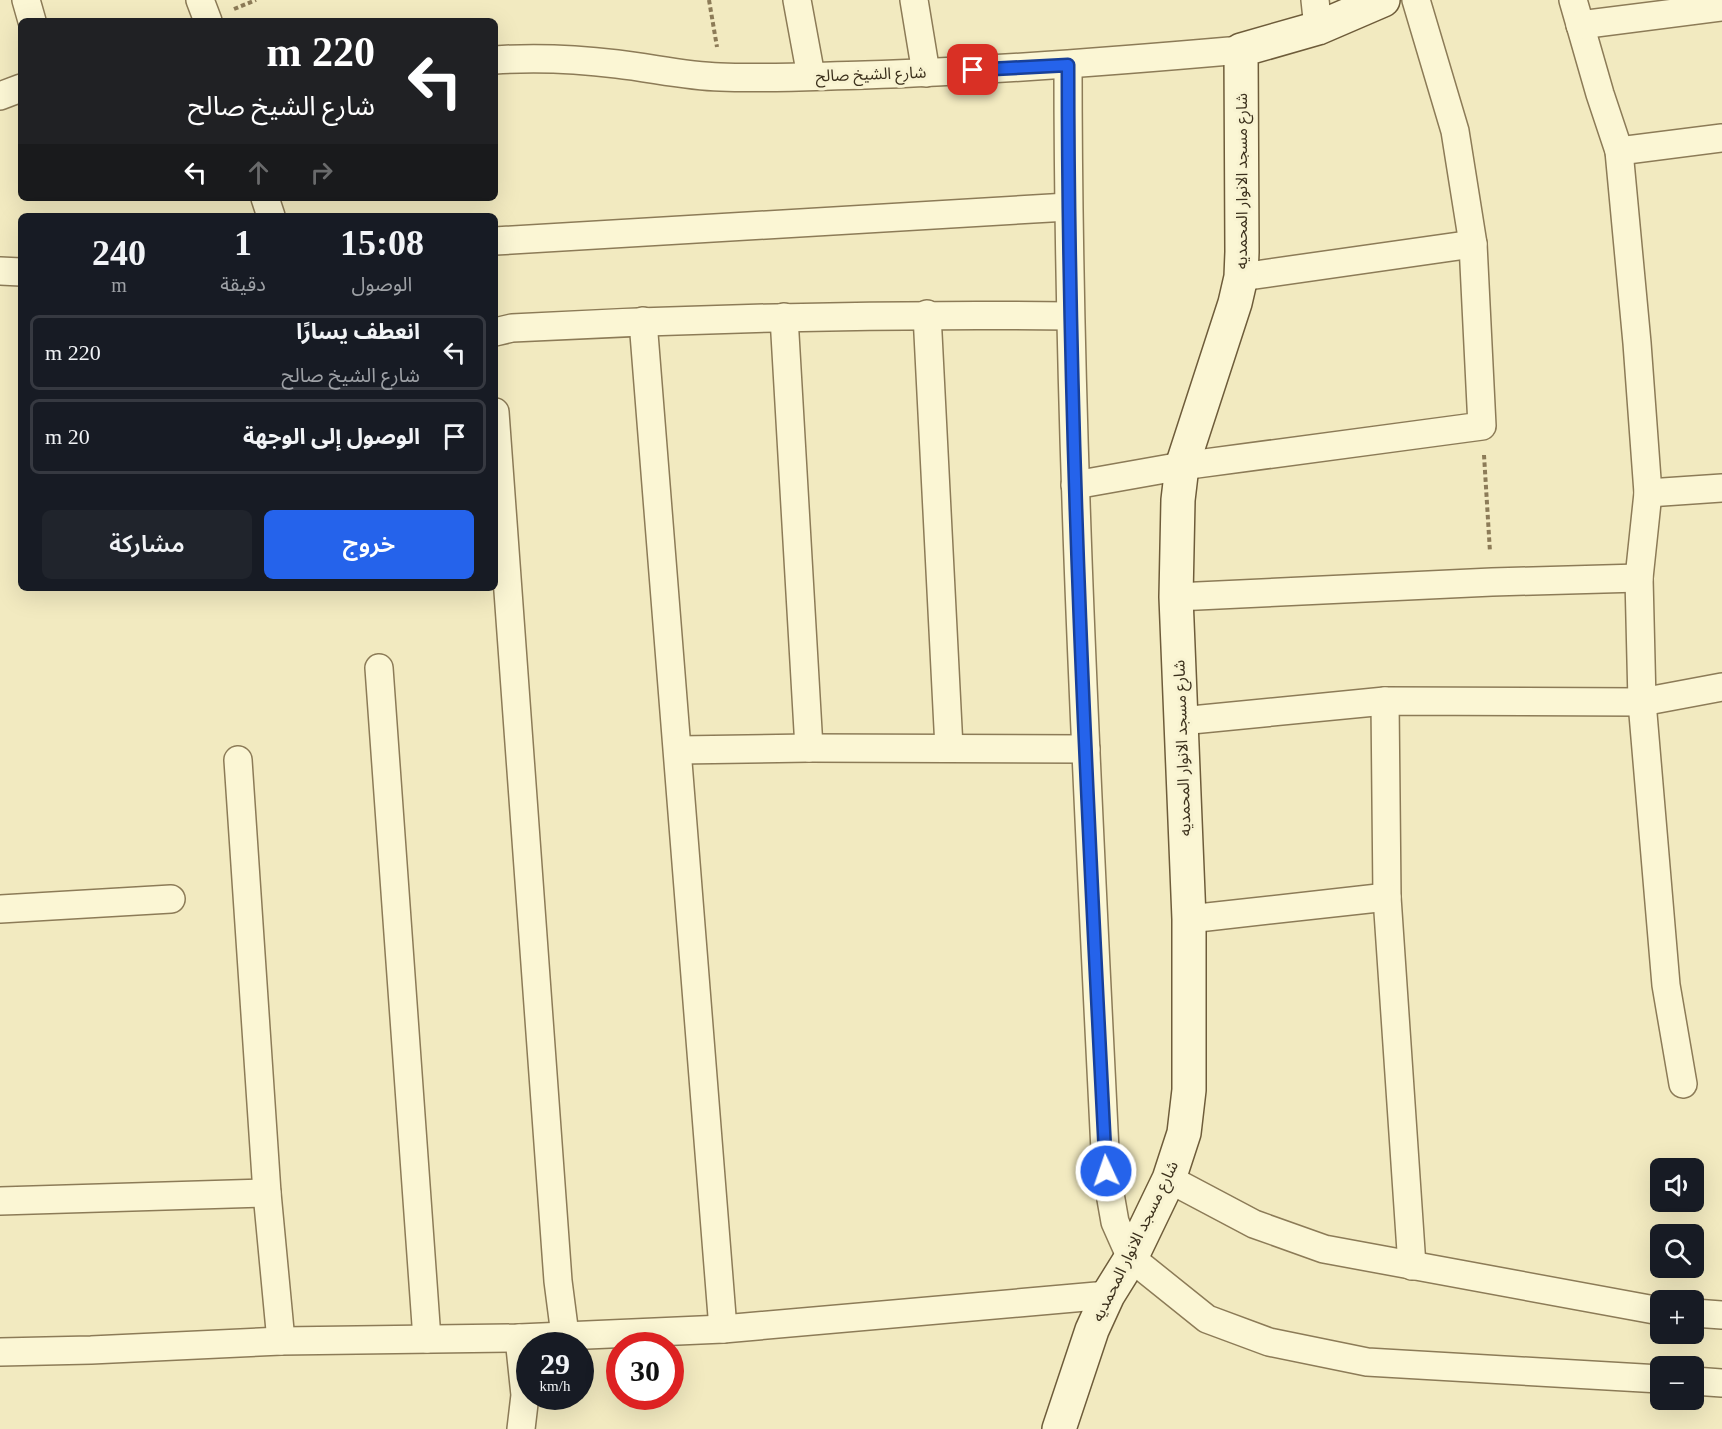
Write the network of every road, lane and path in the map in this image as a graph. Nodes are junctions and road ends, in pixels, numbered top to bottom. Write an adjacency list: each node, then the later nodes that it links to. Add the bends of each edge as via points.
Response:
1 (26, 0): 10 (street)
2 (709, 0): 16 (path)
3 (797, 0): 15 (street)
4 (914, 0): 14 (street)
5 (1383, 0): 9 (street, شارع الشيخ صالح)
6 (1416, 0): 23 (street, via 1455,131)
7 (1722, 7): 8 (street)
8 (1577, 13): 20 (street)
9 (1316, 14): 11 (street, شارع الشيخ صالح)
10 (31, 18)
11 (1241, 50): 13 (street, شارع الشيخ صالح); 26 (street, شارع مسجد الانوار المحمديه)
12 (498, 60): 16 (street, شارع الشيخ صالح, via 588,61)
13 (1068, 65): 14 (street, شارع الشيخ صالح); 21 (street)
14 (926, 73): 15 (street, شارع الشيخ صالح)
15 (811, 76): 16 (street, شارع الشيخ صالح)
16 (721, 77)
17 (18, 89): 18 (street)
18 (0, 96)
19 (1722, 138): 20 (street)
20 (1619, 151): 37 (street)
21 (1068, 207): 22 (street); 28 (street)
22 (498, 241)
23 (1473, 244): 26 (street); 32 (street)
24 (0, 271): 25 (street)
25 (18, 272)
26 (1240, 277): 34 (street, شارع مسجد الانوار المحمديه)
27 (927, 314): 28 (street); 29 (street); 47 (street)
28 (1071, 316): 35 (street)
29 (784, 317): 30 (street); 46 (street)
30 (643, 321): 31 (street); 49 (street)
31 (498, 331)
32 (1482, 426): 34 (street); 39 (path)
33 (498, 453): 66 (street)
34 (1182, 466): 35 (street); 40 (street, شارع مسجد الانوار المحمديه)
35 (1075, 485): 48 (street)
36 (1722, 488): 37 (street)
37 (1648, 493): 38 (street)
38 (1639, 578): 39 (street); 44 (street)
39 (1492, 582): 40 (street)
40 (1176, 597): 45 (street, شارع مسجد الانوار المحمديه)
41 (379, 668): 69 (street)
42 (1722, 687): 44 (street)
43 (1385, 701): 44 (street); 45 (street); 51 (street)
44 (1642, 702): 55 (street, via 1666,985)
45 (1181, 721): 54 (street, شارع مسجد الانوار المحمديه)
46 (809, 748): 47 (street); 49 (street)
47 (949, 748): 48 (street)
48 (1086, 749): 59 (street, via 1106,1171 1115,1222)
49 (679, 750): 65 (street)
50 (238, 760): 57 (street)
51 (1387, 897): 54 (street); 60 (street)
52 (171, 899): 53 (street)
53 (0, 909)
54 (1190, 918): 56 (street, شارع مسجد الانوار المحمديه, via 1189,1090 1184,1133)
55 (1683, 1084)
56 (1169, 1179): 59 (street, شارع مسجد الانوار المحمديه); 60 (street, via 1254,1224 1324,1249)
57 (267, 1193): 58 (street); 70 (street)
58 (0, 1202)
59 (1131, 1257): 61 (street, شارع مسجد الانوار المحمديه); 72 (street, via 1207,1319 1269,1342 1367,1362)
60 (1412, 1266): 62 (street)
61 (1108, 1295): 65 (street); 77 (street, شارع مسجد الانوار المحمديه, via 1092,1330)
62 (1650, 1309)
63 (1704, 1314): 64 (street)
64 (1722, 1315)
65 (723, 1329): 67 (street)
66 (565, 1332)
67 (594, 1334)
68 (516, 1338): 69 (street)
69 (427, 1339): 70 (street)
70 (281, 1341): 71 (street)
71 (0, 1352)
72 (1650, 1378)
73 (1704, 1382): 74 (street)
74 (1722, 1383)
75 (523, 1410): 76 (street)
76 (521, 1429)
77 (1059, 1429)

